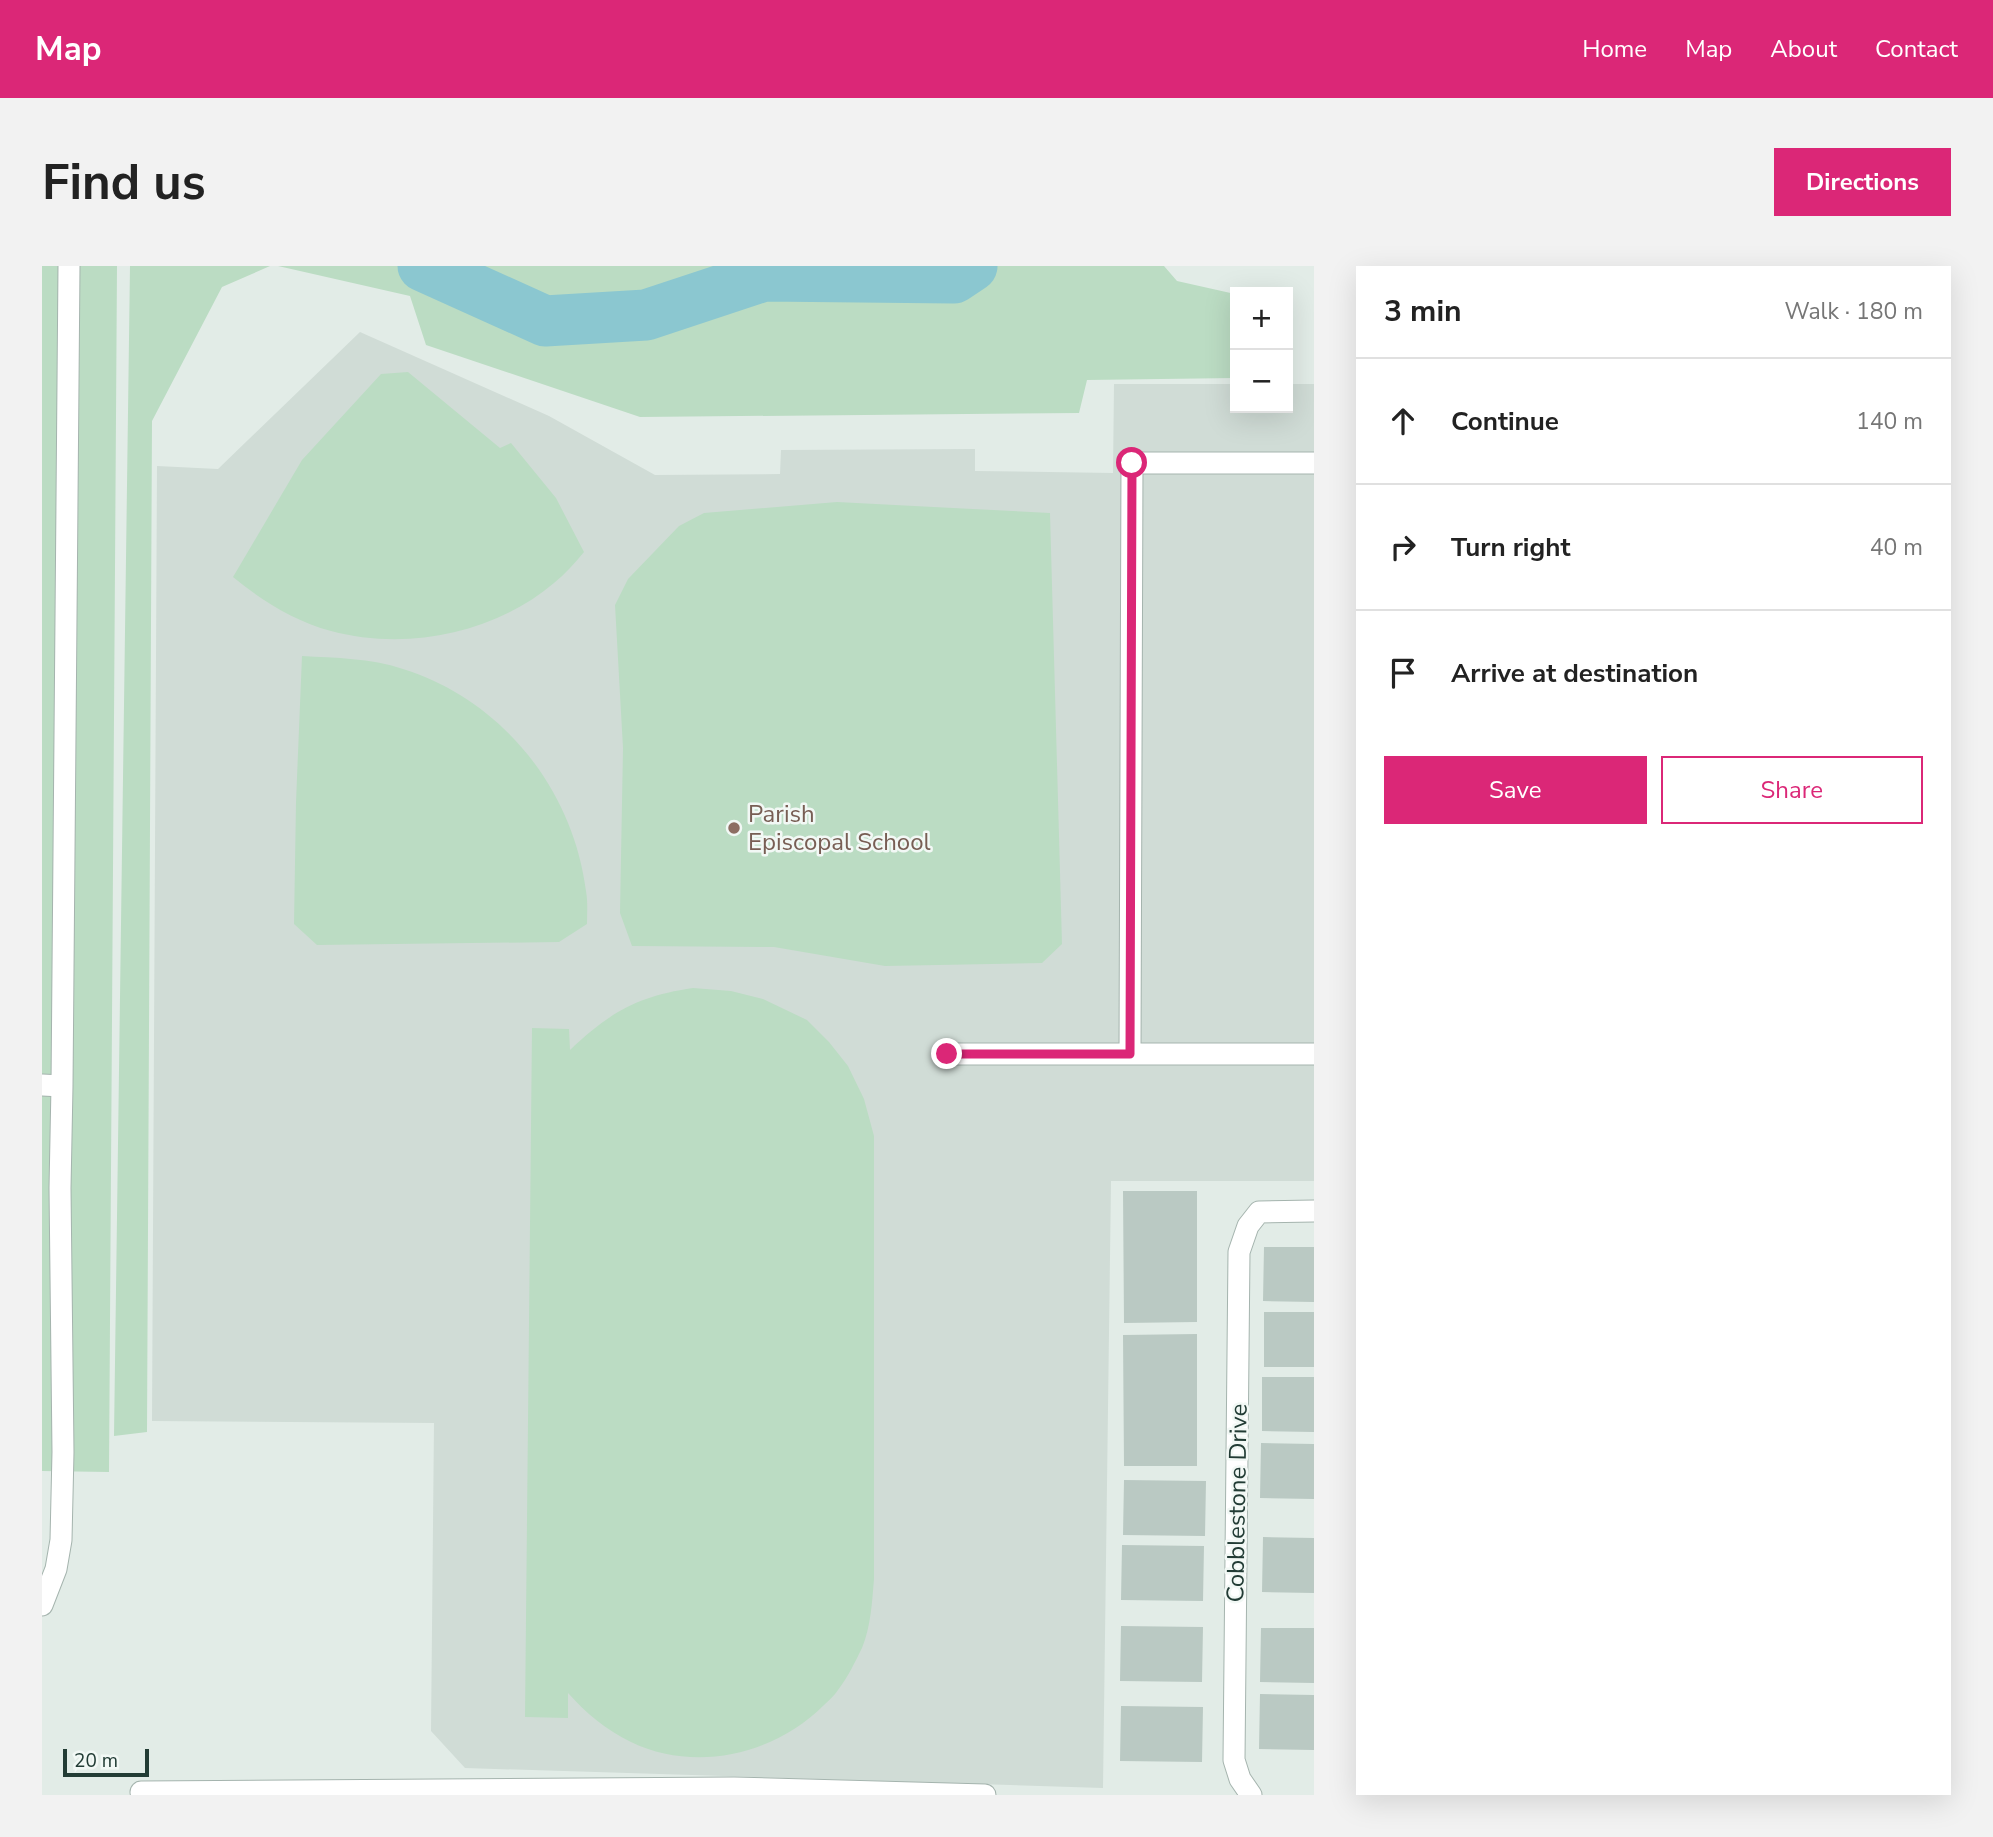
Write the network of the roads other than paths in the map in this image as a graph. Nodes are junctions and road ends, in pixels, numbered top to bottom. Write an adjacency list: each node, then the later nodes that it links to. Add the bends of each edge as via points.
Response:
1 (68, 266): 6 (street)
2 (1314, 463): 4 (street, via 1132,463)
3 (947, 1054): 4 (street)
4 (1130, 1054): 5 (street)
5 (1314, 1054)
6 (52, 1086): 8 (street, via 60,1188 63,1452 61,1540)
7 (1314, 1211): 12 (street, Cobblestone Drive, via 1259,1212 1248,1226 1239,1252 1234,1760)
8 (42, 1605)
9 (141, 1792): 10 (street)
10 (406, 1792): 11 (street, via 734,1788)
11 (985, 1795)
12 (1251, 1795)

